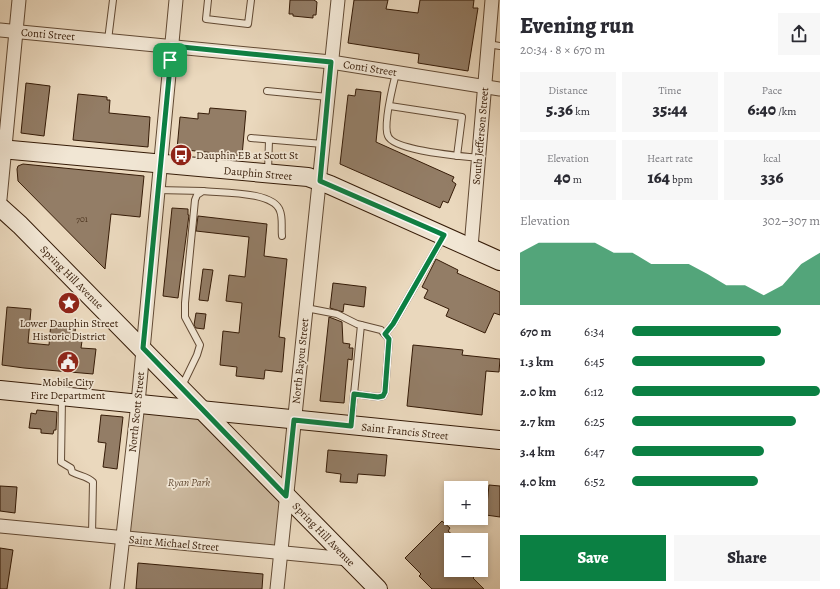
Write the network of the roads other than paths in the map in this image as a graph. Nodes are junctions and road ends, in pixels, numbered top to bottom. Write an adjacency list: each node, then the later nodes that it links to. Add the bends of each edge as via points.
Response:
1 (19, 0): 9 (street)
2 (113, 0): 10 (lane)
3 (176, 0): 12 (street, North Scott Street)
4 (208, 0): 5 (lane, via 206,19 248,24)
5 (251, 0)
6 (338, 0): 13 (street, North Bayou Street)
7 (492, 0): 11 (street, South Jefferson Street)
8 (0, 30): 9 (street, Conti Street)
9 (16, 31): 10 (street, Conti Street); 23 (street)
10 (108, 40): 12 (street, Conti Street)
11 (494, 45): 15 (street, South Jefferson Street)
12 (172, 46): 13 (street, Conti Street); 26 (street, North Scott Street)
13 (331, 62): 14 (street, Conti Street); 18 (street, North Bayou Street)
14 (396, 72): 15 (street, Conti Street); 19 (lane)
15 (484, 87): 16 (street, Conti Street); 25 (street, South Jefferson Street)
16 (500, 89)
17 (267, 91): 18 (lane)
18 (328, 97): 22 (street, North Bayou Street)
19 (390, 106): 24 (lane, via 387,125 388,136 392,142); 24 (lane, via 462,116)
20 (251, 138): 21 (lane)
21 (269, 140): 22 (lane); 27 (lane)
22 (323, 144): 28 (street, North Bayou Street)
23 (3, 149): 26 (street, Dauphin Street); 31 (street)
24 (457, 156): 25 (lane)
25 (478, 158): 35 (street, South Jefferson Street)
26 (160, 164): 27 (street, Dauphin Street); 29 (street, North Scott Street)
27 (268, 174): 28 (street, Dauphin Street, via 308,177)
28 (320, 181): 33 (street, Dauphin Street); 37 (street, North Bayou Street)
29 (157, 190): 30 (lane); 40 (street, North Scott Street)
30 (203, 191): 34 (lane, via 258,196 274,202 280,211); 41 (lane, via 195,200 185,303 185,317 200,345)
31 (0, 200)
32 (0, 207): 40 (street, Spring Hill Avenue)
33 (444, 235): 35 (street, Dauphin Street); 39 (lane)
34 (282, 236)
35 (471, 247): 36 (street, Dauphin Street)
36 (500, 261)
37 (306, 308): 38 (lane, via 338,314); 47 (street, North Bayou Street)
38 (361, 325): 39 (lane, via 381,330); 43 (lane)
39 (385, 334): 43 (lane, via 389,339 383,396)
40 (143, 348): 41 (street, Spring Hill Avenue); 45 (street, North Scott Street)
41 (181, 387): 46 (street, Spring Hill Avenue)
42 (0, 390): 44 (street, Saint Francis Street)
43 (354, 394): 48 (lane)
44 (62, 396): 45 (street, Saint Francis Street); 52 (lane, via 60,462 71,468 72,472 93,482)
45 (138, 403): 46 (street, Saint Francis Street); 53 (street, North Scott Street)
46 (204, 410): 47 (street, Saint Francis Street); 50 (street, Spring Hill Avenue)
47 (294, 420): 48 (street, Saint Francis Street); 50 (street, North Bayou Street)
48 (351, 426): 49 (street, Saint Francis Street)
49 (500, 440)
50 (286, 496): 54 (street, North Bayou Street); 55 (street, Spring Hill Avenue)
51 (0, 526): 52 (street, Saint Michael Street)
52 (92, 535): 53 (street, Saint Michael Street)
53 (122, 538): 54 (street, Saint Michael Street); 56 (street, North Scott Street)
54 (280, 552): 55 (street, Saint Michael Street); 57 (street, North Bayou Street)
55 (348, 559): 58 (street, Spring Hill Avenue)
56 (117, 589)
57 (277, 589)
58 (378, 589)

